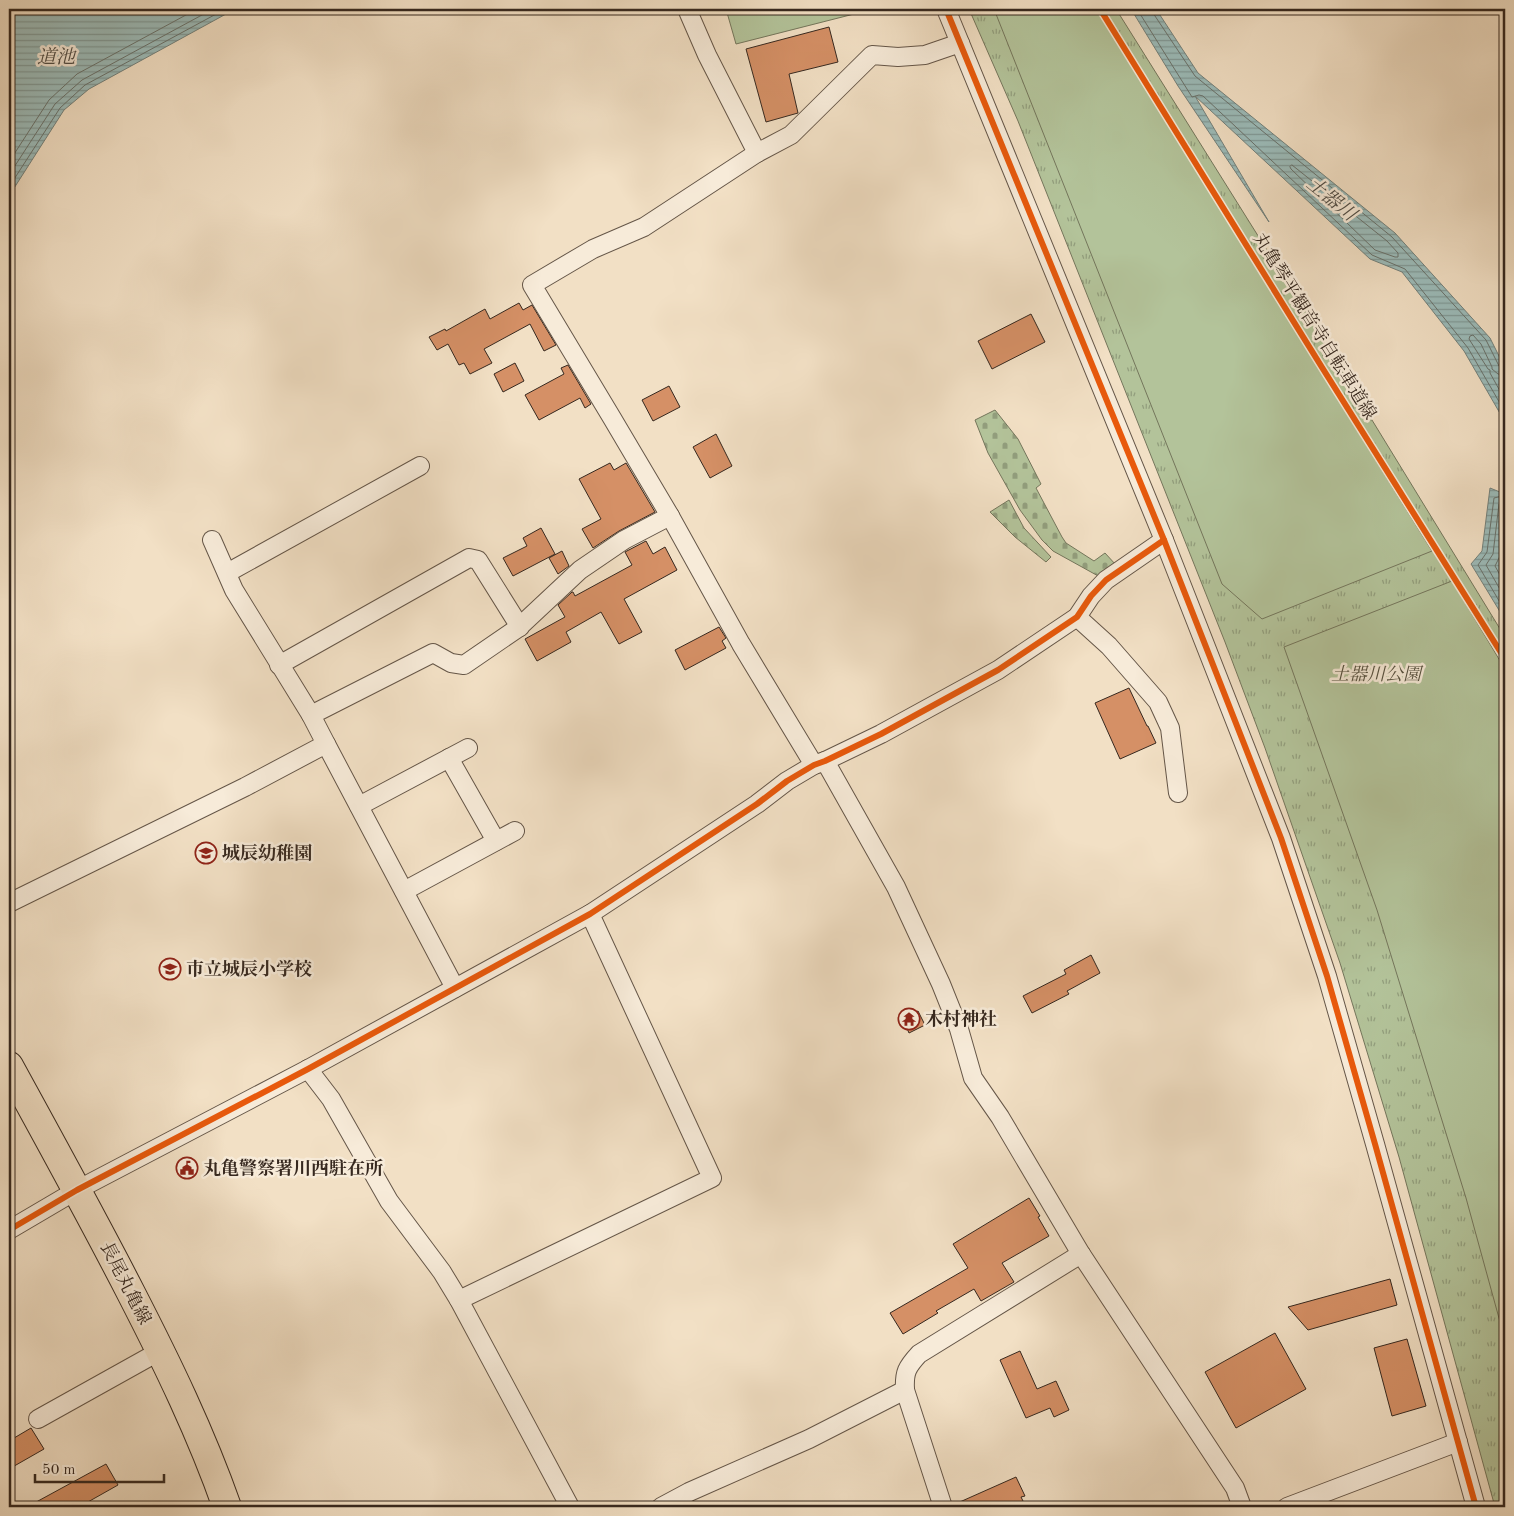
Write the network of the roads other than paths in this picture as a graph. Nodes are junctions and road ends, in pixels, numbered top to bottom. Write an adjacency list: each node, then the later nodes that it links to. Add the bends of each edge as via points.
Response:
1 (686, 9): 4 (street)
2 (946, 9): 3 (street)
3 (960, 43): 4 (street, via 925,55 872,56 791,135); 8 (street)
4 (757, 153): 6 (street, via 644,227 593,250 532,285)
5 (420, 466): 9 (street)
6 (670, 516): 11 (street, via 624,540 580,570); 17 (street, via 741,644)
7 (212, 540): 9 (street)
8 (1164, 540): 10 (street, via 1106,580); 35 (street, via 1281,838 1327,976)
9 (227, 573): 12 (street)
10 (1077, 617): 17 (street, via 998,670 881,734); 18 (street, via 1109,646 1158,702 1170,728)
11 (520, 627): 12 (street, via 478,560 469,558); 13 (street, via 464,665 451,663 433,653)
12 (280, 665): 13 (street)
13 (311, 715): 14 (street)
14 (326, 744): 19 (street); 23 (street)
15 (468, 748): 16 (street)
16 (449, 758): 19 (street); 21 (street)
17 (820, 763): 24 (street, via 787,781); 30 (street, via 896,886 959,1029 973,1078 1000,1117)
18 (1178, 793)
19 (359, 806): 22 (street)
20 (515, 831): 21 (street)
21 (496, 841): 22 (street)
22 (404, 891): 25 (street)
23 (9, 903)
24 (590, 914): 25 (street); 31 (street, via 712,1178)
25 (455, 988): 27 (street)
26 (9, 1066): 28 (main road, 長尾丸亀線)
27 (308, 1069): 28 (street); 31 (street, via 330,1099 389,1201)
28 (77, 1190): 29 (street); 32 (main road, 長尾丸亀線)
29 (9, 1230)
30 (1081, 1254): 33 (street, via 919,1354 904,1375); 40 (street, via 1235,1488)
31 (460, 1300): 37 (street)
32 (160, 1351): 34 (street); 36 (main road, 長尾丸亀線, via 192,1418)
33 (905, 1390): 38 (street, via 809,1439); 39 (street)
34 (38, 1419)
35 (1458, 1442): 41 (street); 42 (street)
36 (228, 1507)
37 (570, 1507)
38 (661, 1507)
39 (943, 1507)
40 (1242, 1507)
41 (1287, 1507)
42 (1476, 1507)

